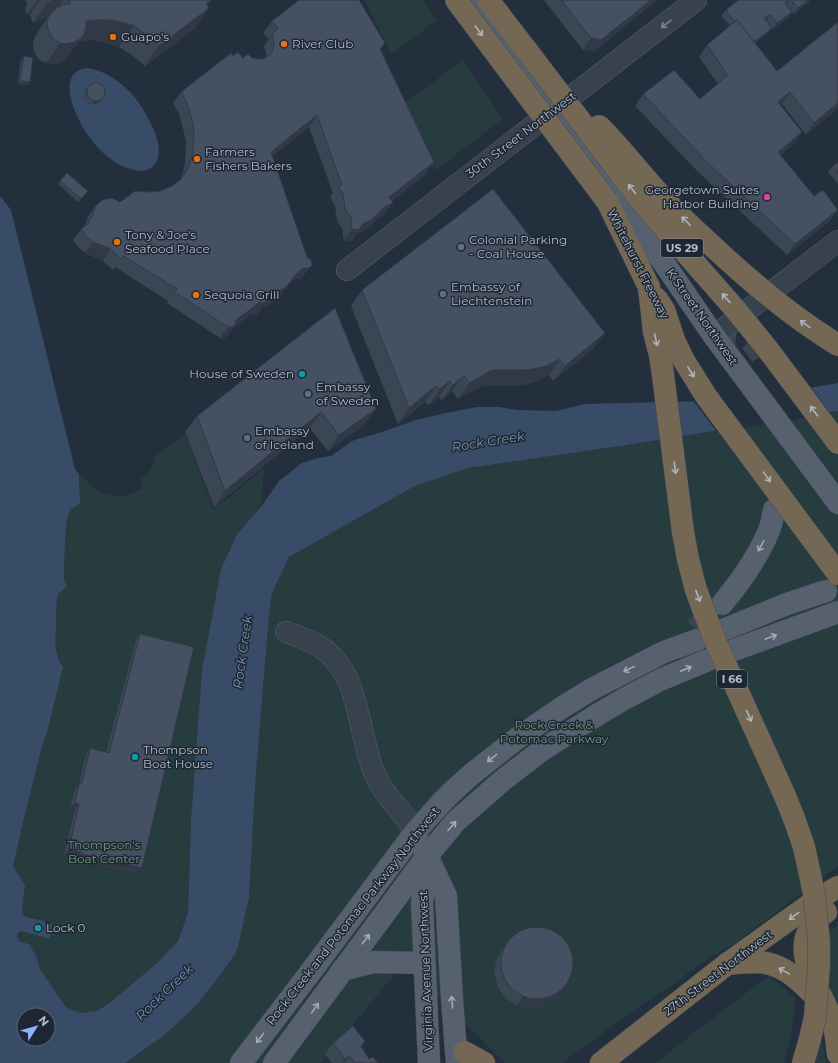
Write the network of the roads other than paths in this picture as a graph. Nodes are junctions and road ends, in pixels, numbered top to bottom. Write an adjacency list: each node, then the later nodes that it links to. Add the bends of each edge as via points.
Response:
1 (456, 0): 9 (highway, Whitehurst Freeway, one-way to 9, bridge, via 607,201)
2 (473, 0): 6 (main road, K Street Northwest)
3 (488, 0): 5 (highway, US 29)
4 (696, 0): 6 (street, 30th Street Northwest, one-way to 6)
5 (528, 52): 11 (highway, one-way to 5, bridge, via 775,301 693,229 613,139); 12 (highway, US 29, one-way to 5, bridge, via 735,309 642,202)
6 (556, 109): 8 (street, 30th Street Northwest); 10 (main road, K Street Northwest)
7 (838, 240): 10 (street)
8 (347, 270)
9 (649, 287): 15 (highway, Whitehurst Freeway, one-way to 15, bridge, via 664,310 683,359 706,396); 40 (highway, I 66, one-way to 40, bridge, via 688,559 696,590 716,643 795,821 804,847 814,894 820,966 815,1016)
10 (714, 336): 13 (main road, K Street Northwest)
11 (838, 345)
12 (838, 442)
13 (838, 503)
14 (774, 510): 17 (main road, one-way to 17, via 770,527 758,552 746,573)
15 (838, 574)
16 (826, 591): 19 (main road)
17 (722, 604)
18 (838, 612): 22 (main road, one-way to 18)
19 (723, 630)
20 (286, 632): 24 (street, Virginia Avenue Northwest, via 320,646 333,657 343,671 352,691 369,759 379,784)
21 (696, 634): 24 (main road, Rock Creek and Potomac Parkway Northwest, one-way to 24, via 592,689 519,737 454,790)
22 (734, 650)
23 (708, 660): 25 (main road, Rock Creek and Potomac Parkway Northwest, one-way to 23, via 470,809 542,750 626,698 660,680)
24 (416, 831): 25 (main road, Virginia Avenue Northwest); 35 (main road, Rock Creek and Potomac Parkway Northwest, one-way to 35)
25 (427, 856): 28 (main road, Virginia Avenue Northwest, via 422,903); 30 (main road, Rock Creek and Potomac Parkway Northwest, one-way to 25); 34 (main road, Virginia Avenue Northwest, one-way to 25, via 452,999 446,896)
26 (838, 888): 29 (highway, 27th Street Northwest, one-way to 29, via 819,898)
27 (838, 899): 32 (highway, via 811,927 804,946 809,970)
28 (424, 963): 30 (main road, via 373,962); 31 (main road, Virginia Avenue Northwest)
29 (727, 964): 32 (highway, one-way to 29, via 794,976 772,964); 39 (highway, 27th Street Northwest)
30 (342, 970): 36 (main road, Rock Creek and Potomac Parkway Northwest, one-way to 30)
31 (426, 1003): 34 (main road); 37 (main road, Virginia Avenue Northwest)
32 (825, 1005): 33 (highway, via 832,1020)
33 (838, 1054)
34 (462, 1055): 38 (highway)
35 (240, 1063)
36 (274, 1063)
37 (428, 1063)
38 (484, 1063)
39 (601, 1063)
40 (803, 1063)

